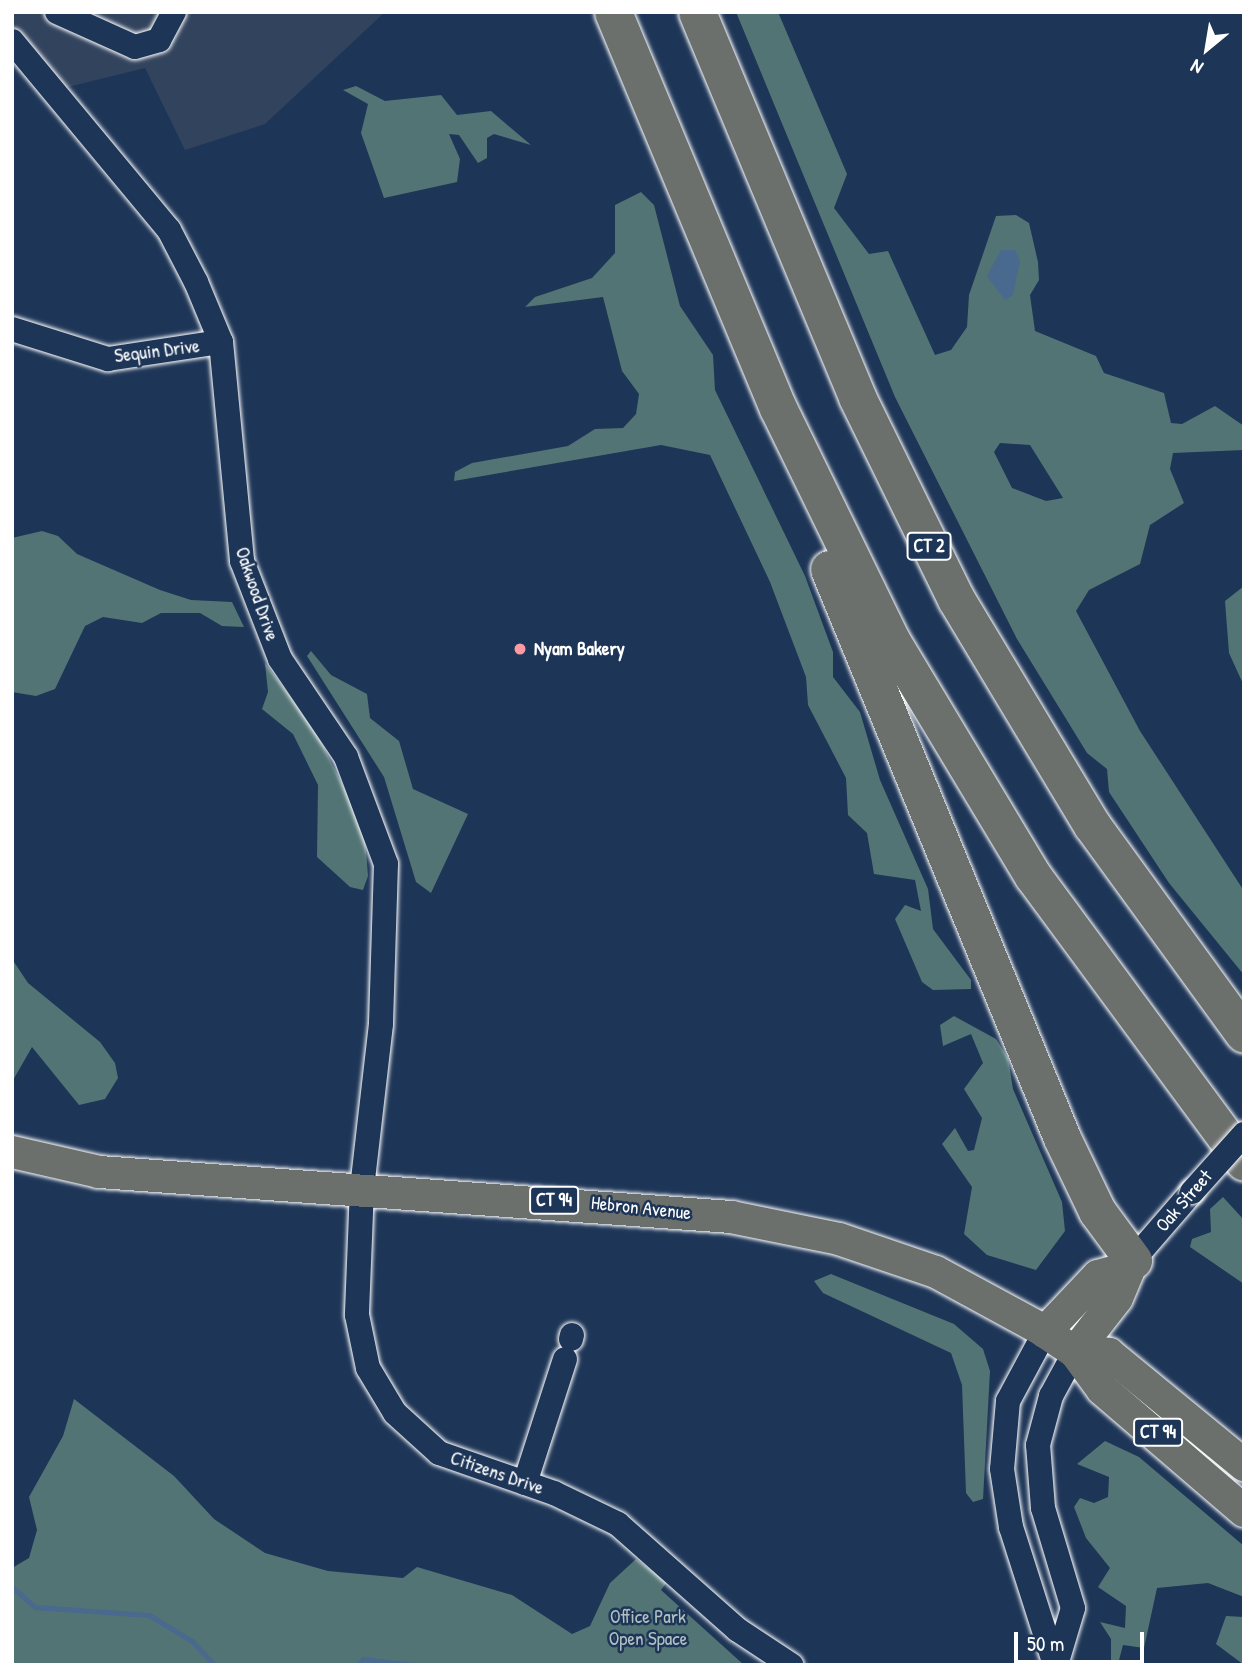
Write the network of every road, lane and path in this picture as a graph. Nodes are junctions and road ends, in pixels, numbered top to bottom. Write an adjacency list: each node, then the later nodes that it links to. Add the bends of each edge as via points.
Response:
1 (57, 12): 2 (street, via 135,47 159,40)
2 (174, 12)
3 (613, 12): 8 (highway)
4 (697, 12): 9 (highway, CT 2, via 848,374 956,599 1092,825)
5 (12, 41): 7 (street, Oakwood Drive, via 169,230)
6 (12, 329): 7 (street, Sequin Drive, via 108,359)
7 (221, 342): 13 (street, Oakwood Drive, via 242,561 280,659 346,757 386,864 381,1024)
8 (778, 408): 12 (highway, via 869,599 983,800 1092,962); 14 (highway, via 824,555 1052,1113 1088,1193)
9 (1244, 1034)
10 (1244, 1134): 14 (street, Oak Street, bridge)
11 (12, 1152): 13 (main road, Hebron Avenue / CT 94, via 99,1172)
12 (1244, 1162)
13 (362, 1188): 15 (main road, Hebron Avenue / CT 94, via 586,1202 788,1226 936,1272); 19 (street, Citizens Drive, via 356,1315 369,1368 395,1413 439,1453)
14 (1129, 1264): 15 (main road, Oak Street, via 1098,1276); 17 (main road, Oak Street, via 1118,1298)
15 (1045, 1332): 17 (main road, Hebron Avenue / CT 94); 22 (street, via 1012,1389 1002,1469 1011,1527)
16 (569, 1344): 19 (street)
17 (1075, 1352): 18 (main road, Hebron Avenue / CT 94, via 1109,1354); 20 (main road, Hebron Avenue / CT 94, via 1102,1389); 22 (street, via 1051,1396 1038,1445 1044,1508 1073,1608)
18 (1244, 1465)
19 (525, 1483): 21 (street, Citizens Drive, via 618,1524 738,1630)
20 (1244, 1511)
21 (791, 1665)
22 (1056, 1665)

